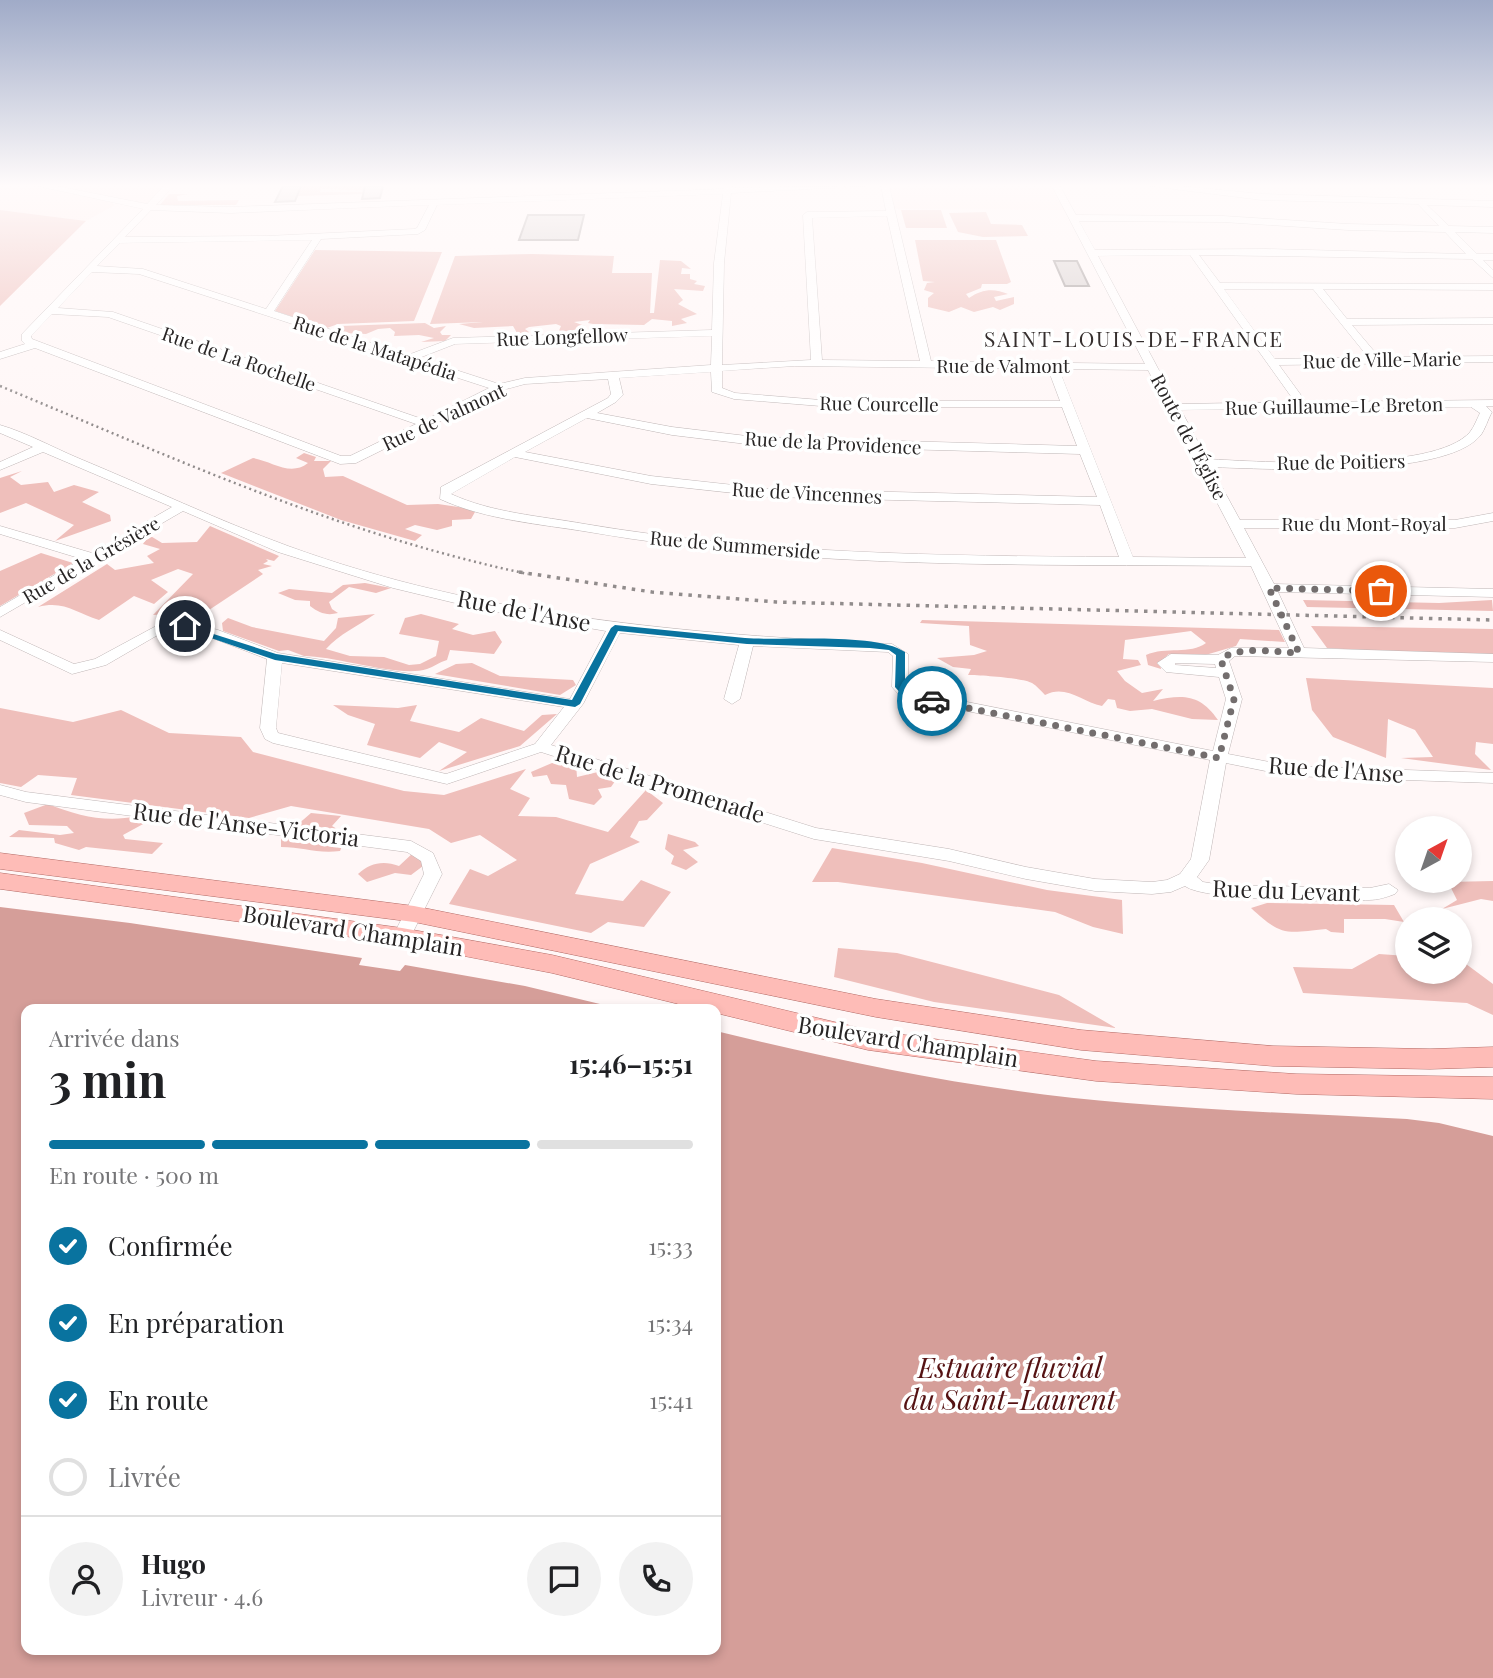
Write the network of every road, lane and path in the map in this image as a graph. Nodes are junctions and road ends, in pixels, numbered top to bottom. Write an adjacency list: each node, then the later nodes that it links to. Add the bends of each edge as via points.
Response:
1 (94, 264): 8 (street)
2 (300, 264): 13 (street)
3 (720, 264): 16 (street)
4 (810, 264): 23 (street)
5 (903, 264): 24 (street)
6 (1098, 264): 27 (street, Route de l'Église)
7 (1202, 264): 9 (street)
8 (89, 269): 12 (street); 13 (street, Rue de la Matapédia, via 140,271)
9 (1218, 286): 10 (street); 22 (street)
10 (1315, 286): 11 (street); 15 (street)
11 (1493, 287)
12 (49, 311): 17 (street, via 26,336); 36 (street, Rue de La Rochelle, via 109,314)
13 (268, 313): 19 (street, Rue de la Matapédia)
14 (1493, 321): 15 (street)
15 (1346, 322): 21 (street)
16 (717, 333): 19 (street, Rue Longfellow, via 466,340 442,344); 26 (street)
17 (32, 345): 18 (street); 36 (street, Rue de Valmont, via 340,460 352,460)
18 (0, 356)
19 (410, 358): 29 (street, Rue de la Matapédia)
20 (1493, 359): 21 (street, Rue de Ville-Marie)
21 (1376, 361): 22 (street, Rue de Ville-Marie)
22 (1272, 362): 34 (street)
23 (817, 363): 24 (street, Rue de Valmont); 26 (street, Rue de Valmont)
24 (926, 365): 25 (street, Rue de Valmont)
25 (1052, 366): 27 (street, Rue de Valmont); 31 (street)
26 (717, 367): 28 (street, Rue de Valmont); 31 (street, Rue Courcelle, via 716,390 734,397 833,404)
27 (1152, 367): 33 (street, Route de l'Église)
28 (612, 375): 29 (street, Rue de Valmont, via 525,381); 35 (street, Rue de Summerside, via 618,395)
29 (499, 388): 36 (street, Rue de Valmont)
30 (1493, 403): 32 (street, Rue Guillaume-Le Breton)
31 (1066, 404): 39 (street)
32 (1475, 404): 34 (street, Rue Guillaume-Le Breton); 41 (street, Rue de Poitiers, via 1486,412 1478,429 1453,448 1415,460 1348,466)
33 (1174, 407): 34 (street, Rue Guillaume-Le Breton); 41 (street, Route de l'Église)
34 (1304, 407)
35 (584, 414): 39 (street, Rue de la Providence, via 755,441); 40 (street, Rue de Summerside)
36 (426, 424)
37 (0, 429): 38 (street, Rue de l'Anse)
38 (44, 447): 42 (street); 44 (street, Rue de l'Anse)
39 (1083, 450): 43 (street)
40 (514, 453): 43 (street, Rue de Vincennes, via 651,480 770,494); 49 (street, Rue de Summerside, via 445,490 444,496 578,528 714,545 892,556)
41 (1204, 463): 46 (street, Route de l'Église)
42 (0, 466)
43 (1103, 501): 49 (street)
44 (182, 506): 48 (street, Rue de la Grésière); 54 (street, Rue de l'Anse, via 283,548 398,585 491,607)
45 (1493, 517): 46 (street, Rue du Mont-Royal, via 1455,524)
46 (1235, 524): 50 (street, Route de l'Église)
47 (0, 530): 48 (street)
48 (94, 558): 53 (street, Rue de la Grésière)
49 (1127, 559): 50 (street, Rue de Summerside)
50 (1255, 562): 51 (street, Route de l'Église)
51 (1269, 588): 52 (street); 57 (street, Route de l'Église)
52 (1493, 593)
53 (0, 613)
54 (615, 628): 56 (street, Rue de l'Anse); 61 (street)
55 (0, 635): 58 (street, via 72,669 104,661 173,626 197,629)
56 (747, 641): 60 (street); 63 (street, Rue de l'Anse, via 892,648 901,654 900,687 907,695)
57 (1299, 653): 59 (street); 63 (street, via 1225,662 1234,699)
58 (275, 657): 61 (street); 62 (street, Rue de la Promenade, via 268,728 279,740 447,779)
59 (1493, 658)
60 (732, 699)
61 (575, 704): 62 (street)
62 (541, 747): 67 (street, Rue de la Promenade, via 814,833 1095,885 1152,888)
63 (1219, 758): 64 (street, Rue de l'Anse, via 1303,772); 67 (street, via 1200,860)
64 (1493, 778)
65 (0, 790): 70 (street, Rue de l'Anse-Victoria, via 411,847 426,855 433,874)
66 (0, 861): 70 (main road, Boulevard Champlain)
67 (1186, 878): 69 (street, Rue du Levant, via 1198,887 1222,891 1370,894)
68 (0, 881): 70 (main road, Boulevard Champlain)
69 (1389, 890)
70 (408, 925): 71 (main road, Boulevard Champlain); 73 (main road, Boulevard Champlain, via 1069,1038 1273,1056)
71 (718, 1004)
72 (721, 1005): 74 (main road, Boulevard Champlain, via 868,1040 1096,1071 1296,1084)
73 (1493, 1057)
74 (1493, 1087)

